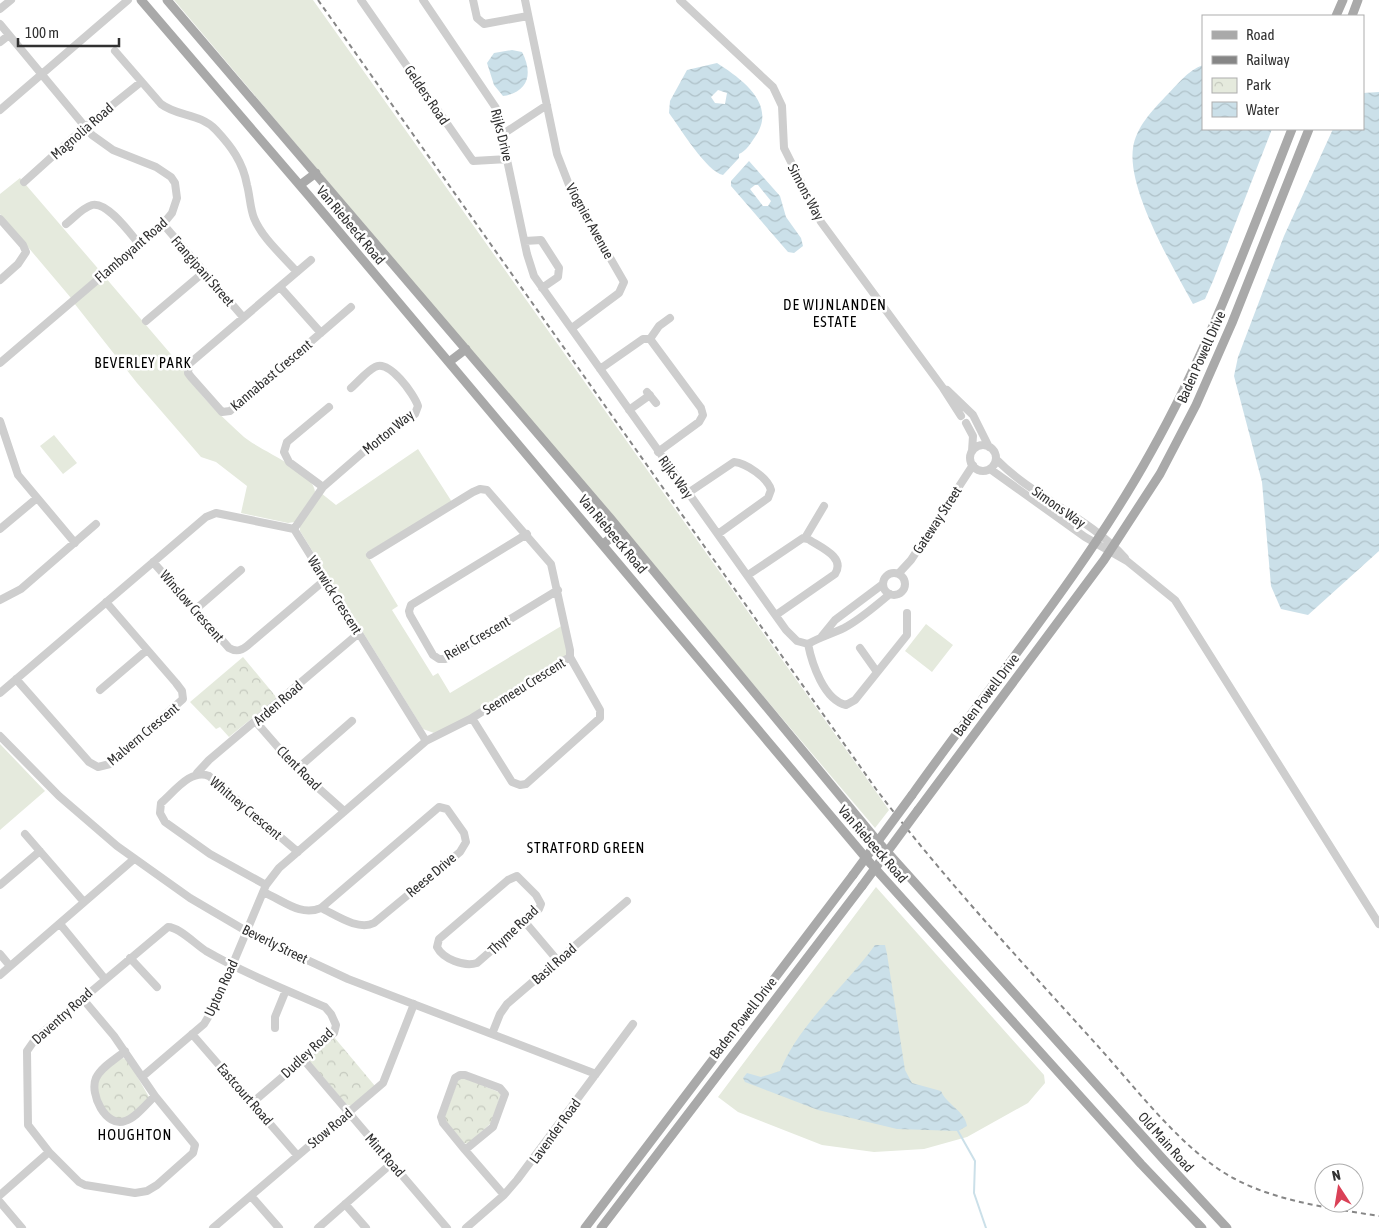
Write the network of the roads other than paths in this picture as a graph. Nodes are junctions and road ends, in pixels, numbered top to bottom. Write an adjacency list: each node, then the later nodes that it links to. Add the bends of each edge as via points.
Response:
1 (11, 0): 12 (street)
2 (128, 0): 20 (street)
3 (141, 0): 31 (main road, Van Riebeeck Road)
4 (167, 0): 29 (main road, Van Riebeeck Road)
5 (361, 0): 28 (street, Gelders Road, via 472,161)
6 (423, 0): 27 (street, Rijks Drive, via 492,100)
7 (473, 0): 15 (street, via 477,18 484,24)
8 (525, 0): 15 (street, Viognier Avenue)
9 (680, 0): 55 (street, Simons Way, via 773,87 782,106 784,148 821,222)
10 (1343, 0): 13 (main road)
11 (1358, 0): 14 (main road)
12 (0, 9)
13 (1336, 15)
14 (1352, 15)
15 (528, 16): 22 (street, Viognier Avenue)
16 (0, 24): 17 (street, Flamboyant Road)
17 (9, 35): 18 (street); 20 (street, Flamboyant Road)
18 (0, 42)
19 (115, 51): 21 (street)
20 (41, 74): 23 (street); 24 (street, Flamboyant Road)
21 (141, 82): 24 (street, Magnolia Road); 39 (street, via 164,106 208,122 236,154 245,172 256,223)
22 (547, 105): 27 (street); 47 (street, Viognier Avenue, via 557,154 571,190 624,282 619,294)
23 (0, 110)
24 (85, 127): 30 (street, Magnolia Road); 34 (street, Flamboyant Road, via 113,150 156,167 171,177 177,198 172,213)
25 (1292, 130): 78 (main road, Baden Powell Drive, via 1213,330 1150,453)
26 (1309, 130): 81 (main road, Baden Powell Drive, via 1196,405 1160,474)
27 (503, 134): 28 (street, Rijks Drive)
28 (508, 159): 35 (street, Rijks Drive)
29 (316, 173): 31 (main road); 50 (main road, Van Riebeeck Road)
30 (24, 182)
31 (300, 185): 51 (main road, Van Riebeeck Road)
32 (0, 219): 40 (street, via 26,252)
33 (66, 224): 36 (street, via 90,206 101,206 113,214)
34 (163, 224): 36 (street, Flamboyant Road); 38 (street, Frangipani Street)
35 (525, 241): 42 (street, Rijks Drive, via 530,266); 42 (street, via 541,240 559,268 558,277)
36 (139, 244): 52 (street, Flamboyant Road)
37 (311, 260): 39 (street, Kannabast Crescent)
38 (204, 272): 44 (street, Frangipani Street); 46 (street)
39 (297, 272): 41 (street, Kannabast Crescent)
40 (0, 280)
41 (280, 286): 44 (street, Kannabast Crescent); 48 (street)
42 (542, 288): 47 (street, Rijks Way)
43 (350, 307): 48 (street, Kannabast Crescent)
44 (243, 317): 48 (street, Kannabast Crescent, via 188,368 191,377 222,412 234,408)
45 (670, 318): 49 (street)
46 (146, 321)
47 (572, 328): 53 (street, Rijks Way)
48 (321, 332)
49 (650, 339): 53 (street, via 643,339); 63 (street, via 703,413 699,422)
50 (466, 349): 51 (main road); 74 (main road, Van Riebeeck Road)
51 (449, 362): 80 (main road, Van Riebeeck Road)
52 (0, 363)
53 (600, 368): 58 (street, Rijks Way)
54 (351, 388): 67 (street, Morton Way, via 375,367 389,367 415,396 418,406 414,414)
55 (944, 388): 61 (street, Simons Way, via 978,421); 62 (street, Simons Way, via 973,436)
56 (656, 403): 58 (street, via 649,393)
57 (329, 406): 67 (street, via 287,442 284,452 290,462)
58 (629, 410): 63 (street, Rijks Way)
59 (0, 421): 60 (street)
60 (3, 444): 69 (street, via 18,475)
61 (989, 447): 62 (street, via 982,445); 64 (street)
62 (972, 451): 65 (street)
63 (658, 452): 68 (street, Rijks Way)
64 (996, 459): 66 (street); 78 (street, Simons Way)
65 (973, 466): 66 (street, via 979,470); 85 (street, Gateway Street, via 912,560)
66 (990, 468): 78 (street, Simons Way)
67 (323, 487): 73 (street, Morton Way)
68 (688, 493): 76 (street, Rijks Way); 76 (street, via 734,462 768,482 771,490 768,498)
69 (37, 498): 72 (street); 79 (street)
70 (824, 506): 77 (street)
71 (96, 524): 79 (street)
72 (0, 529)
73 (294, 529): 83 (street, via 216,513 206,517); 87 (street, Warwick Crescent)
74 (620, 531): 80 (main road); 147 (main road, Van Riebeeck Road, via 880,844)
75 (526, 534): 82 (street, Seemeeu Crescent, via 492,494 480,489); 89 (street, Seemeeu Crescent, via 551,564); 89 (street, Reier Crescent, via 411,605 410,615 433,655 445,659)
76 (718, 534): 86 (street, Rijks Way)
77 (805, 538): 86 (street, via 798,539); 97 (street, via 834,556 838,569 833,576)
78 (1097, 539): 81 (street); 168 (main road, Baden Powell Drive, bridge, via 853,875)
79 (75, 543): 91 (street, via 21,589)
80 (603, 544): 170 (main road, Van Riebeeck Road, via 871,864)
81 (1112, 549): 127 (street, via 1175,600); 169 (main road, Baden Powell Drive, bridge, via 862,886)
82 (370, 555)
83 (153, 562): 92 (street); 94 (street, Winslow Crescent)
84 (241, 570): 94 (street)
85 (899, 574): 88 (street, via 888,574); 90 (street, via 906,582 904,590)
86 (748, 575): 97 (street, Rijks Way)
87 (326, 579): 94 (street, Winslow Crescent, via 238,651 229,648); 98 (street, Warwick Crescent)
88 (883, 584): 90 (street); 93 (street)
89 (558, 590): 103 (street, Seemeeu Crescent)
90 (890, 594): 96 (street)
91 (0, 600)
92 (106, 602): 102 (street, Malvern Crescent); 105 (street)
93 (857, 604): 96 (street); 99 (street, via 835,620)
94 (196, 608)
95 (907, 613): 104 (street, via 907,635)
96 (864, 614): 99 (street, via 842,629)
97 (776, 615): 100 (street, Rijks Way, via 791,636)
98 (359, 633): 110 (street, Arden Road); 112 (street, Warwick Crescent)
99 (822, 636): 100 (street)
100 (808, 644): 104 (street, via 815,673 842,704 855,700)
101 (860, 648): 104 (street)
102 (147, 650): 105 (street, Malvern Crescent, via 182,691 183,699 103,768 89,762); 106 (street)
103 (570, 657): 108 (street, Seemeeu Crescent); 108 (street, via 600,710 600,718 526,784 512,782)
104 (877, 672)
105 (16, 679): 107 (street)
106 (100, 690)
107 (0, 693)
108 (472, 718): 112 (street, Seemeeu Crescent)
109 (352, 721): 113 (street)
110 (256, 722): 113 (street, Clent Road); 114 (street, Arden Road)
111 (0, 736): 119 (street, Beverly Street, via 59,796)
112 (426, 741): 115 (street)
113 (297, 769): 115 (street, Clent Road)
114 (197, 773): 118 (street, Whitney Crescent, via 209,776); 121 (street, Whitney Crescent, via 161,803 162,818)
115 (344, 812): 118 (street)
116 (25, 834): 117 (street)
117 (40, 851): 120 (street); 123 (street)
118 (298, 852): 121 (street, via 272,876)
119 (134, 859): 123 (street); 128 (street, Beverly Street)
120 (0, 885)
121 (265, 889): 124 (street, Reese Drive, via 304,912); 128 (street)
122 (627, 901): 131 (street, Basil Road)
123 (84, 902): 126 (street)
124 (321, 908): 124 (street, Reese Drive, via 439,807 447,808 464,833 466,842 460,852 371,925 352,922)
125 (525, 922): 125 (street, Thyme Road, via 477,963 466,964 443,956 437,948 439,939 515,876 529,886 541,904); 131 (street)
126 (60, 924): 132 (street); 135 (street)
127 (1379, 924)
128 (247, 932): 133 (street, Upton Road); 139 (street, Beverly Street, via 348,979)
129 (0, 954): 132 (street)
130 (130, 958): 133 (street, Daventry Road, via 168,927 173,927); 135 (street, Daventry Road); 136 (street)
131 (558, 961): 143 (street, Basil Road, via 503,1008)
132 (10, 966): 134 (street)
133 (232, 966): 137 (street, Dudley Road); 142 (street, Upton Road, via 209,1017)
134 (0, 975)
135 (105, 978): 138 (street, Daventry Road)
136 (157, 987)
137 (286, 990): 141 (street, via 275,1017); 145 (street, Dudley Road, via 325,1007 336,1025 334,1033)
138 (82, 998): 144 (street, Daventry Road); 153 (street, Daventry Road, via 33,1041 26,1054 27,1121)
139 (414, 1004): 143 (street, Beverly Street); 151 (street, Stow Road, via 386,1078)
140 (633, 1024): 146 (street, Lavender Road)
141 (276, 1028)
142 (192, 1034): 148 (street, Upton Road); 150 (street, Eastcourt Road)
143 (492, 1034): 146 (street, Beverly Street)
144 (125, 1051): 148 (street, Daventry Road); 149 (street, via 97,1075 94,1087 96,1102 111,1120 123,1122)
145 (303, 1059): 150 (street, Dudley Road); 151 (street, Mint Road)
146 (596, 1074): 157 (street, Lavender Road)
147 (1086, 1074): 171 (main road, Old Main Road)
148 (142, 1077): 149 (street, Daventry Road)
149 (155, 1096): 153 (street, Daventry Road, via 194,1141 195,1150 152,1189 135,1193 85,1185 73,1178)
150 (252, 1103): 154 (street, Eastcourt Road)
151 (348, 1112): 154 (street, Stow Road); 155 (street, Mint Road)
152 (465, 1150): 152 (street, via 441,1117 455,1078 462,1074 500,1088 505,1094 493,1126); 157 (street)
153 (49, 1152): 156 (street)
154 (297, 1155): 158 (street, Stow Road)
155 (392, 1163): 160 (street); 166 (street, Mint Road)
156 (0, 1195)
157 (504, 1195): 167 (street, Lavender Road)
158 (251, 1196): 162 (street, Stow Road); 163 (street)
159 (0, 1202): 161 (street)
160 (346, 1204): 164 (street); 165 (street)
161 (22, 1228)
162 (213, 1228)
163 (279, 1228)
164 (318, 1228)
165 (366, 1228)
166 (448, 1228)
167 (466, 1228)
168 (584, 1228)
169 (601, 1228)
170 (1202, 1228)
171 (1227, 1228)

